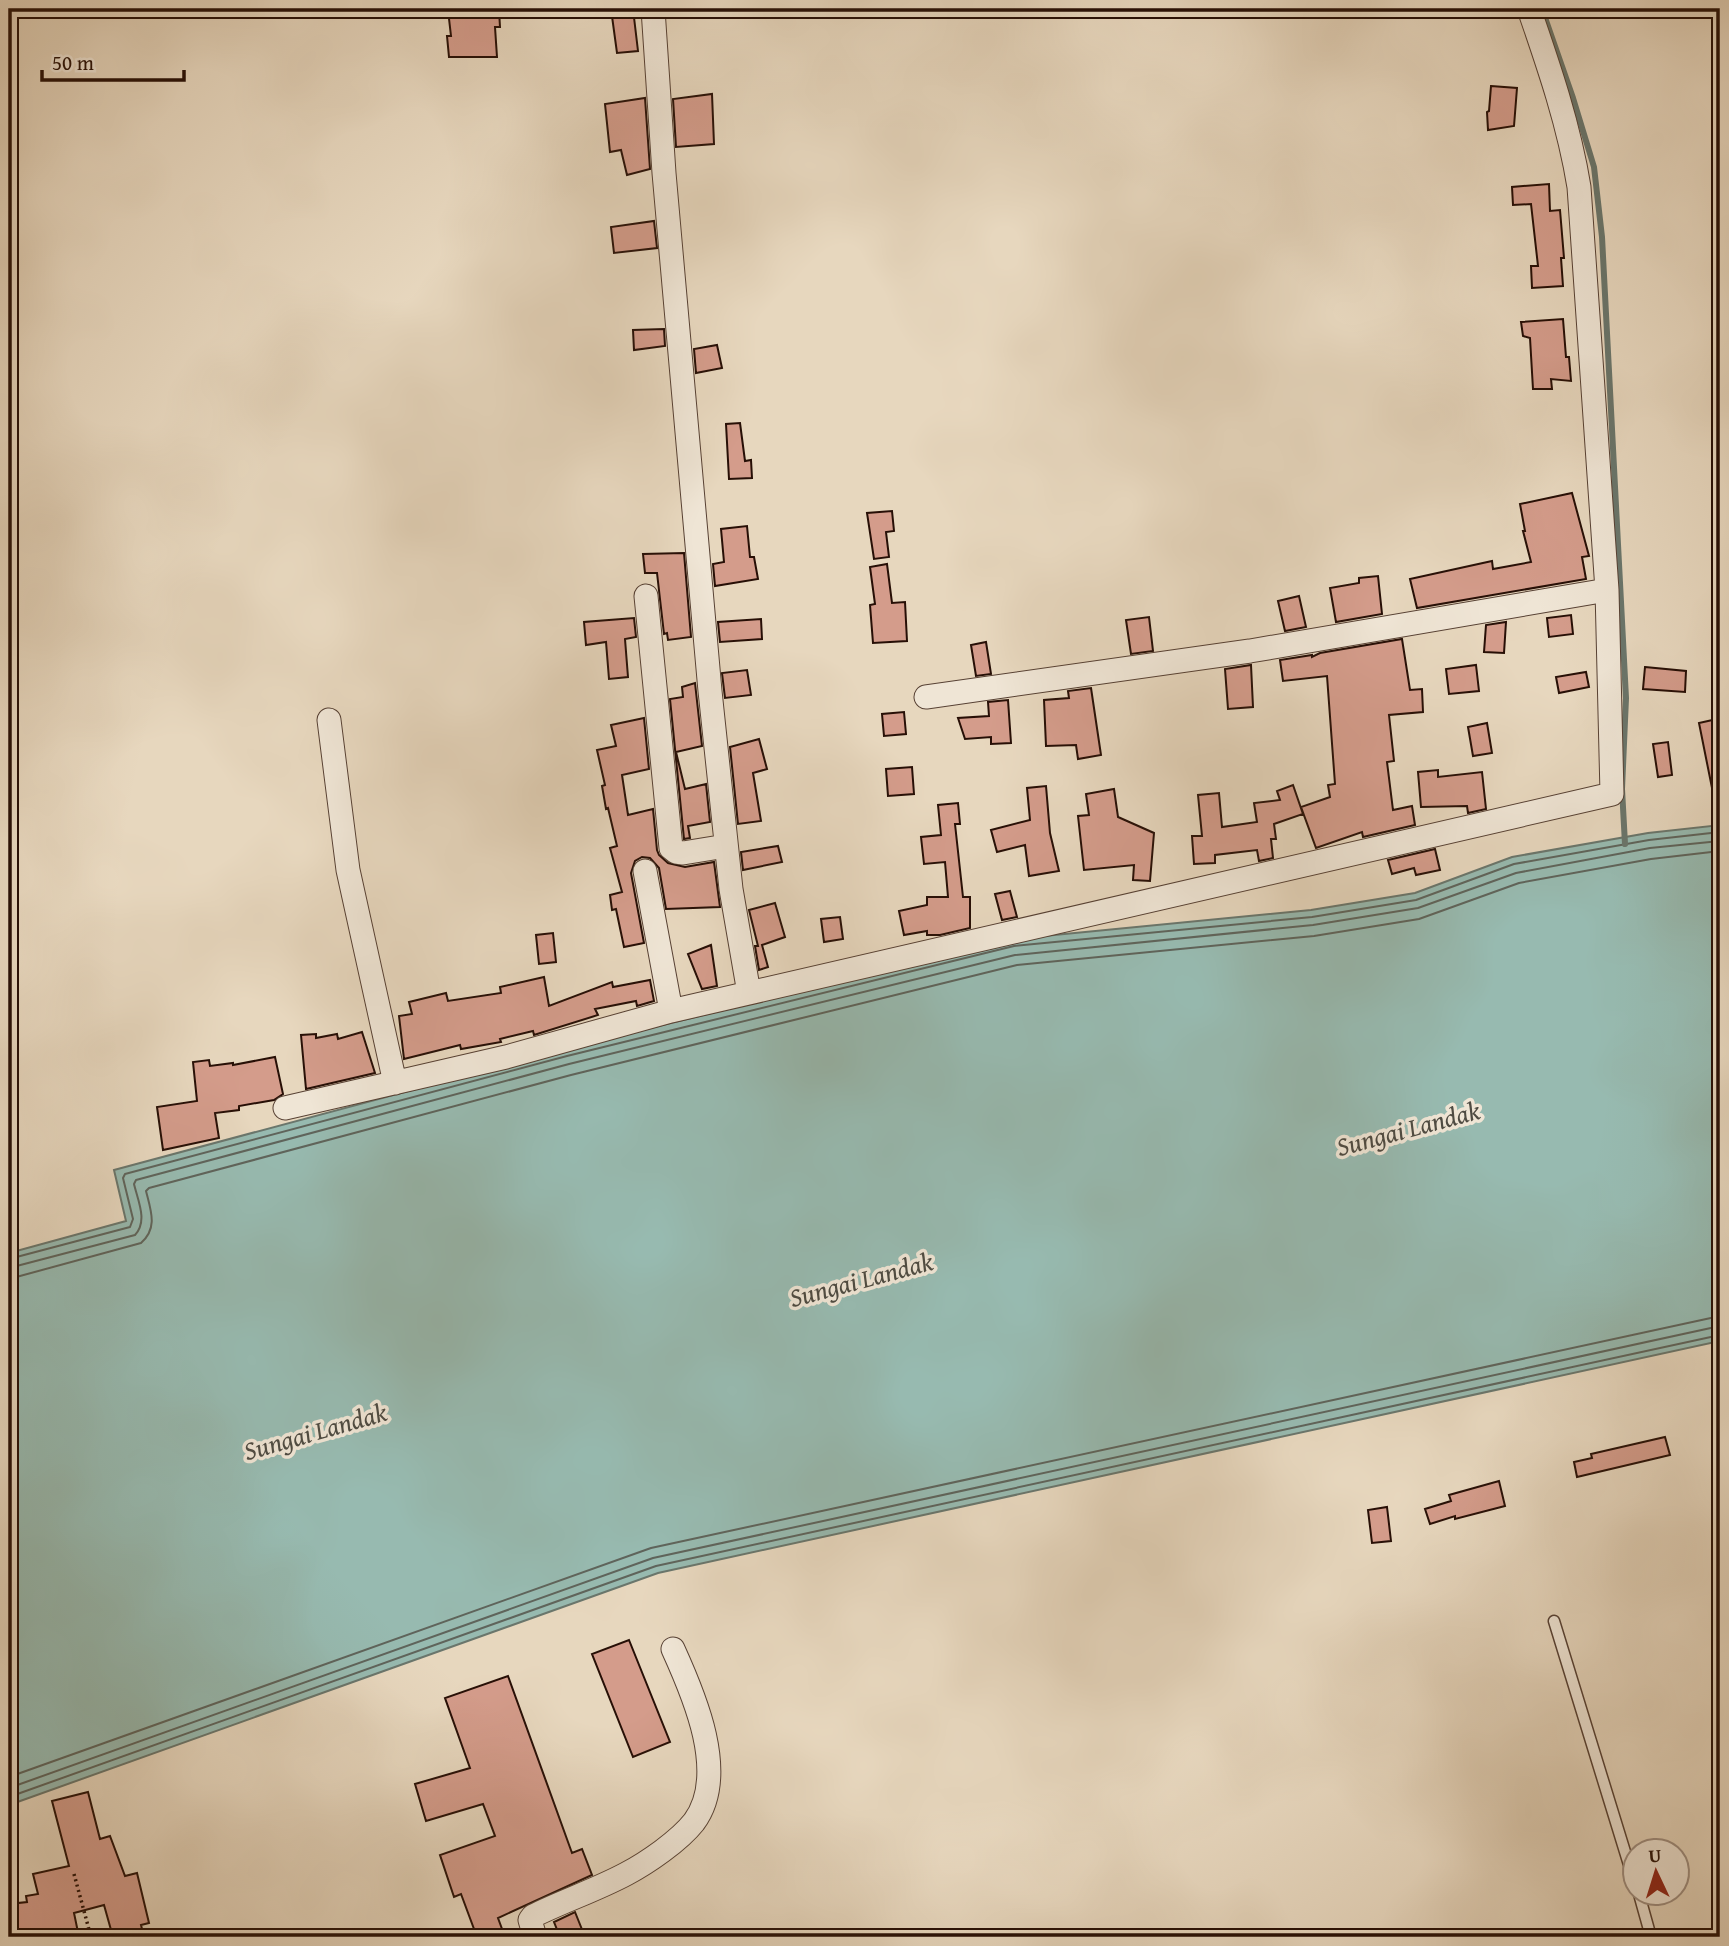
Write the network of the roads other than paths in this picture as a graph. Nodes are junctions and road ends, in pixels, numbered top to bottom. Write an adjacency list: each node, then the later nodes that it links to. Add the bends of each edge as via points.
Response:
1 (653, 9): 7 (street)
2 (1529, 9): 3 (street, via 1560,103 1579,187)
3 (1607, 590): 5 (street, via 1250,651); 9 (street, via 1612,794)
4 (646, 596): 7 (street, via 671,848 682,853)
5 (926, 697)
6 (329, 720): 11 (street, via 348,870)
7 (726, 846): 9 (street)
8 (645, 871): 10 (street)
9 (749, 993): 10 (street)
10 (671, 1011): 11 (street)
11 (395, 1083): 12 (street)
12 (285, 1108)
13 (1554, 1621): 15 (lane)
14 (673, 1649): 17 (street, via 694,1695 707,1749 707,1792 694,1822 625,1874 533,1916)
15 (1621, 1838)
16 (1643, 1908): 18 (lane)
17 (535, 1937)
18 (1651, 1937)

